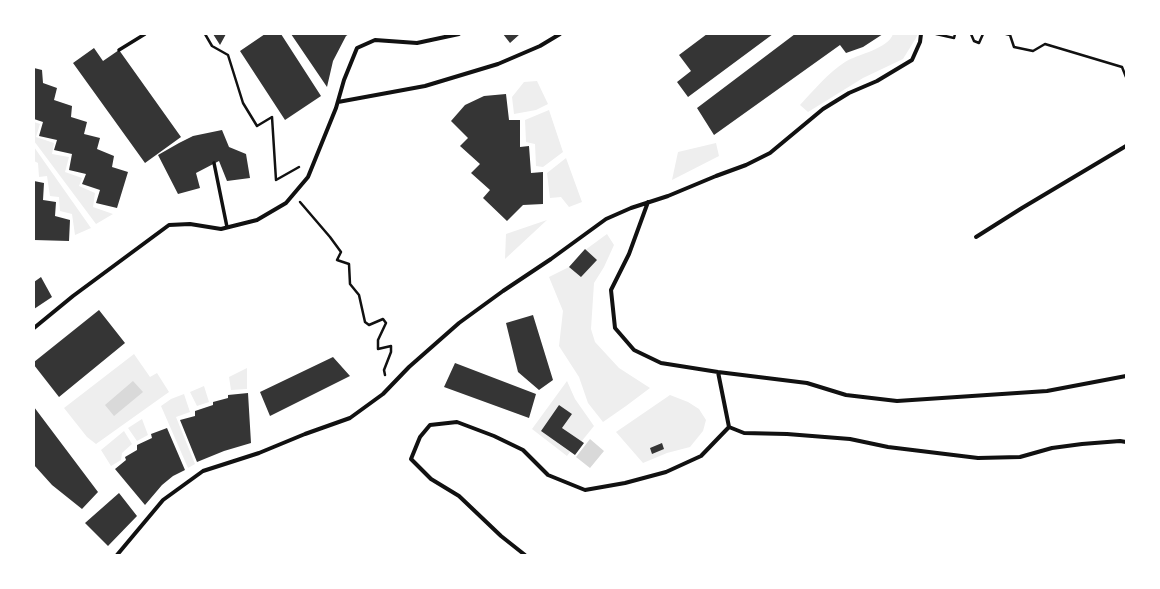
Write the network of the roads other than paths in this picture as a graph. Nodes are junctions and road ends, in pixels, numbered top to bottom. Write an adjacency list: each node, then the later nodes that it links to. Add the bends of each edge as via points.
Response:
1 (145, 34): 5 (street)
2 (459, 34): 6 (street, via 417,43 375,40 357,48)
3 (560, 34): 6 (street, via 540,46 498,64 424,86)
4 (921, 34): 9 (street, via 912,60 823,109 770,153 746,165)
5 (119, 50)
6 (338, 102): 10 (street, via 308,177 286,203 257,220)
7 (1126, 146): 11 (street)
8 (214, 163): 10 (street)
9 (648, 202): 13 (street, via 629,254 611,290 615,328 634,350 662,363); 17 (street, via 606,219 496,296 458,324 383,394 350,418 259,453 203,471 163,500)
10 (228, 227): 12 (street, via 221,229 190,224 169,225)
11 (976, 237)
12 (34, 328)
13 (718, 372): 14 (street, via 807,383 846,396 897,401 1047,391); 15 (street)
14 (1126, 376)
15 (729, 427): 16 (street, via 744,433 850,439 978,458 1020,457 1052,448); 18 (street, via 701,456 666,472 585,490 548,475 523,450 494,436 457,422 430,425 420,437 411,459 431,479 459,496)
16 (1126, 442)
17 (117, 555)
18 (525, 555)

